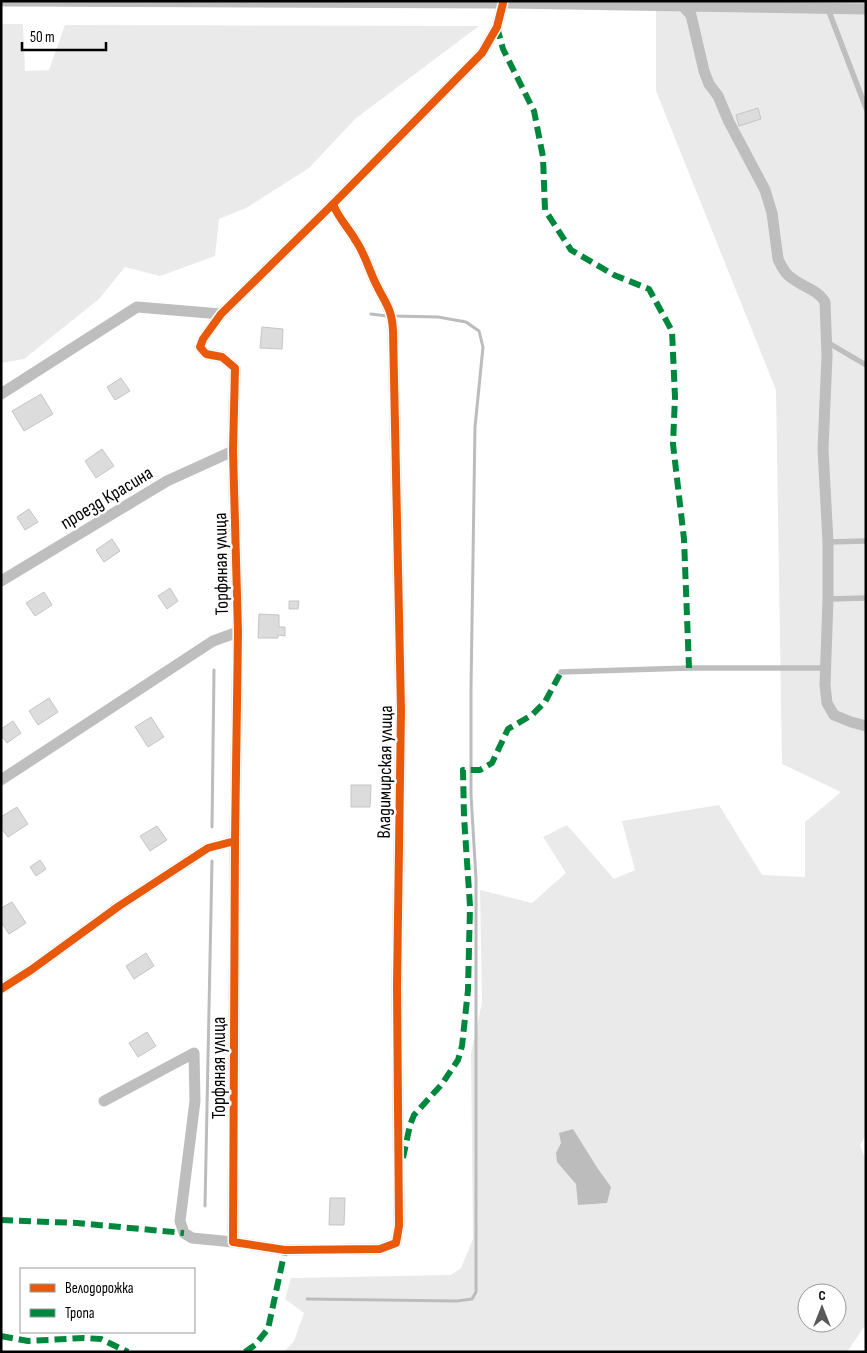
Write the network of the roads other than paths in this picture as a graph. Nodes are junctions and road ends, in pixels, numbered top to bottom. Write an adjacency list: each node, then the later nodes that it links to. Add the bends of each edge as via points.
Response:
1 (1, 1): 2 (street)
2 (503, 3): 3 (street); 7 (street, via 497,27 482,53)
3 (683, 6): 4 (street); 9 (street, via 691,15 709,84 765,190 781,266 787,275 815,291 825,302)
4 (828, 9): 5 (street); 6 (lane)
5 (866, 9)
6 (866, 108)
7 (333, 204): 8 (street); 26 (street, Владимирская улица, via 358,243 392,316 401,710 399,1226 396,1243 380,1249 285,1250)
8 (221, 314): 11 (street, via 138,307); 12 (street, Торфяная улица, via 200,347 206,354 222,357 235,368)
9 (827, 342): 10 (lane); 14 (street, via 823,449)
10 (866, 365)
11 (1, 394)
12 (233, 451): 15 (street, проезд Красина, via 167,481); 18 (street, Торфяная улица)
13 (866, 541): 14 (lane)
14 (828, 542): 17 (street)
15 (1, 581)
16 (866, 598): 17 (lane)
17 (828, 599): 19 (street)
18 (238, 632): 22 (street, via 214,642); 23 (street, Торфяная улица)
19 (826, 668): 20 (lane); 21 (street, via 826,703 834,715)
20 (561, 672)
21 (866, 726)
22 (1, 780)
23 (235, 841): 24 (street, via 208,848); 26 (street, Торфяная улица)
24 (1, 989)
25 (104, 1101): 26 (street, via 194,1053 195,1102 180,1221 184,1233 192,1238)
26 (233, 1242)

